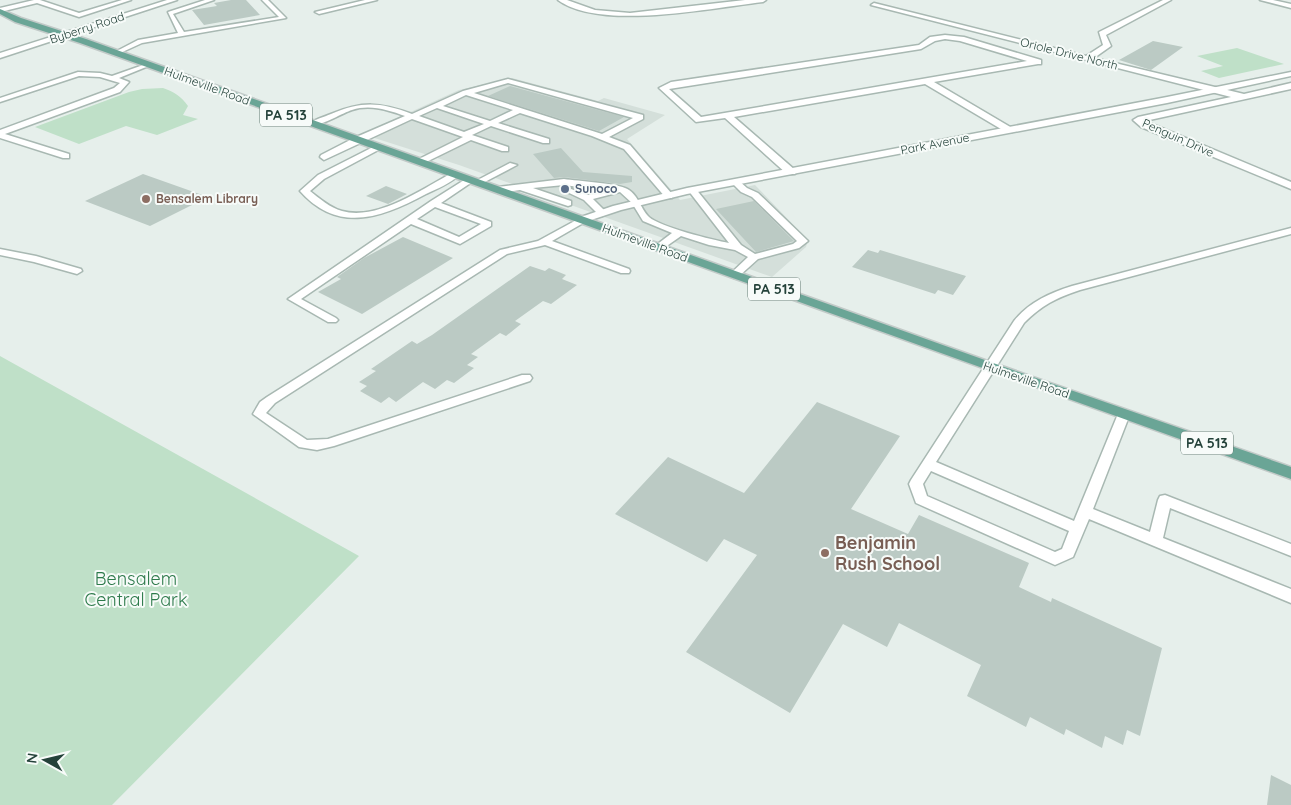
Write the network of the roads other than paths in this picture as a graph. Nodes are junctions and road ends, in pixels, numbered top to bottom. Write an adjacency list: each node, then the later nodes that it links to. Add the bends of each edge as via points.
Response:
1 (37, 0): 2 (lane, via 78,15); 14 (lane)
2 (128, 0)
3 (173, 0): 12 (lane); 16 (street, Byberry Road)
4 (211, 0): 12 (lane)
5 (265, 0): 17 (lane, via 283,18)
6 (374, 0): 15 (street)
7 (562, 0): 8 (street, via 594,12 630,15)
8 (763, 0)
9 (888, 0): 20 (street, Oriole Drive North, via 874,5)
10 (1168, 0): 20 (street, via 1102,34 1107,46)
11 (1268, 0): 13 (street)
12 (196, 4): 17 (lane, via 170,13)
13 (1291, 6)
14 (0, 11): 16 (main road, Hulmeville Road / PA 513)
15 (319, 12)
16 (63, 35): 18 (main road, Hulmeville Road / PA 513); 19 (street, Byberry Road)
17 (182, 35): 18 (lane, via 140,41)
18 (116, 53): 21 (main road, Hulmeville Road / PA 513)
19 (0, 56)
20 (1087, 59): 26 (street, Oriole Drive North)
21 (148, 65): 23 (lane); 35 (main road, Hulmeville Road / PA 513)
22 (1291, 74): 26 (street, Park Avenue)
23 (113, 78): 29 (lane, via 78,74); 37 (lane, via 125,82 117,90)
24 (926, 81): 32 (street); 32 (street, via 1038,62 961,39 937,38 921,47 663,88 698,120); 36 (street)
25 (1291, 86): 28 (street)
26 (1211, 90): 28 (street); 36 (street, Park Avenue)
27 (466, 93): 30 (lane); 31 (lane); 39 (lane, via 508,81 640,117)
28 (1242, 96): 52 (street, Penguin Drive, via 1138,120)
29 (0, 100)
30 (437, 106): 33 (lane); 34 (lane)
31 (520, 110): 34 (lane); 39 (lane)
32 (727, 115): 48 (street)
33 (411, 117): 35 (lane, via 392,109 368,105 351,108); 38 (lane); 40 (lane)
34 (492, 123): 38 (lane); 41 (lane)
35 (313, 124): 40 (main road, Hulmeville Road / PA 513)
36 (1009, 130): 48 (street, Park Avenue)
37 (0, 135): 44 (lane)
38 (467, 136): 43 (lane); 46 (lane)
39 (603, 137): 58 (lane, via 626,147)
40 (357, 140): 42 (main road, Hulmeville Road / PA 513); 45 (lane)
41 (546, 141)
42 (378, 148): 46 (main road, Hulmeville Road / PA 513); 49 (lane, via 321,176 304,191 340,214 363,216 393,208)
43 (505, 149)
44 (66, 156)
45 (324, 157)
46 (420, 162): 49 (main road, Hulmeville Road / PA 513)
47 (513, 165): 50 (lane)
48 (791, 172): 51 (street, Park Avenue)
49 (455, 175): 50 (main road, Hulmeville Road / PA 513)
50 (473, 181): 54 (main road, Hulmeville Road / PA 513); 61 (lane)
51 (735, 182): 56 (street, Park Avenue); 73 (lane, via 755,195 803,241 796,246)
52 (1291, 186)
53 (520, 187): 54 (lane); 55 (lane, via 564,182); 62 (lane)
54 (498, 190): 63 (main road, Hulmeville Road / PA 513)
55 (623, 190): 59 (lane); 60 (lane)
56 (692, 190): 58 (street, Park Avenue); 70 (lane)
57 (571, 192): 59 (lane)
58 (669, 196): 60 (street, Park Avenue)
59 (587, 198): 62 (lane); 64 (lane)
60 (636, 202): 64 (street, Park Avenue); 68 (lane, via 646,219)
61 (434, 203): 65 (lane); 65 (lane, via 488,224 460,241)
62 (568, 203): 63 (lane)
63 (550, 209): 66 (main road, Hulmeville Road / PA 513)
64 (602, 213): 66 (street, Park Avenue)
65 (410, 220): 77 (lane, via 292,299)
66 (582, 220): 69 (lane); 71 (main road, Hulmeville Road / PA 513)
67 (1291, 231): 78 (lane, via 1055,296 1036,306 1020,321)
68 (679, 233): 70 (lane); 71 (lane)
69 (544, 241): 75 (lane); 79 (lane, via 504,252 271,400 259,414 304,444 317,445)
70 (738, 247): 73 (lane)
71 (658, 248): 76 (main road, Hulmeville Road / PA 513)
72 (0, 252): 74 (lane)
73 (754, 257): 76 (lane)
74 (77, 270)
75 (625, 271)
76 (734, 275): 78 (main road, Hulmeville Road / PA 513)
77 (332, 320)
78 (991, 367): 80 (main road, Hulmeville Road / PA 513); 81 (lane)
79 (526, 378)
80 (1124, 414): 82 (main road, Hulmeville Road / PA 513); 83 (lane)
81 (928, 464): 84 (lane); 84 (lane, via 916,484 922,499 1055,559 1068,553)
82 (1291, 473)
83 (1085, 512): 84 (lane); 85 (lane)
84 (1078, 528)
85 (1155, 540): 86 (lane, via 1165,500); 87 (lane)
86 (1291, 550)
87 (1291, 596)

